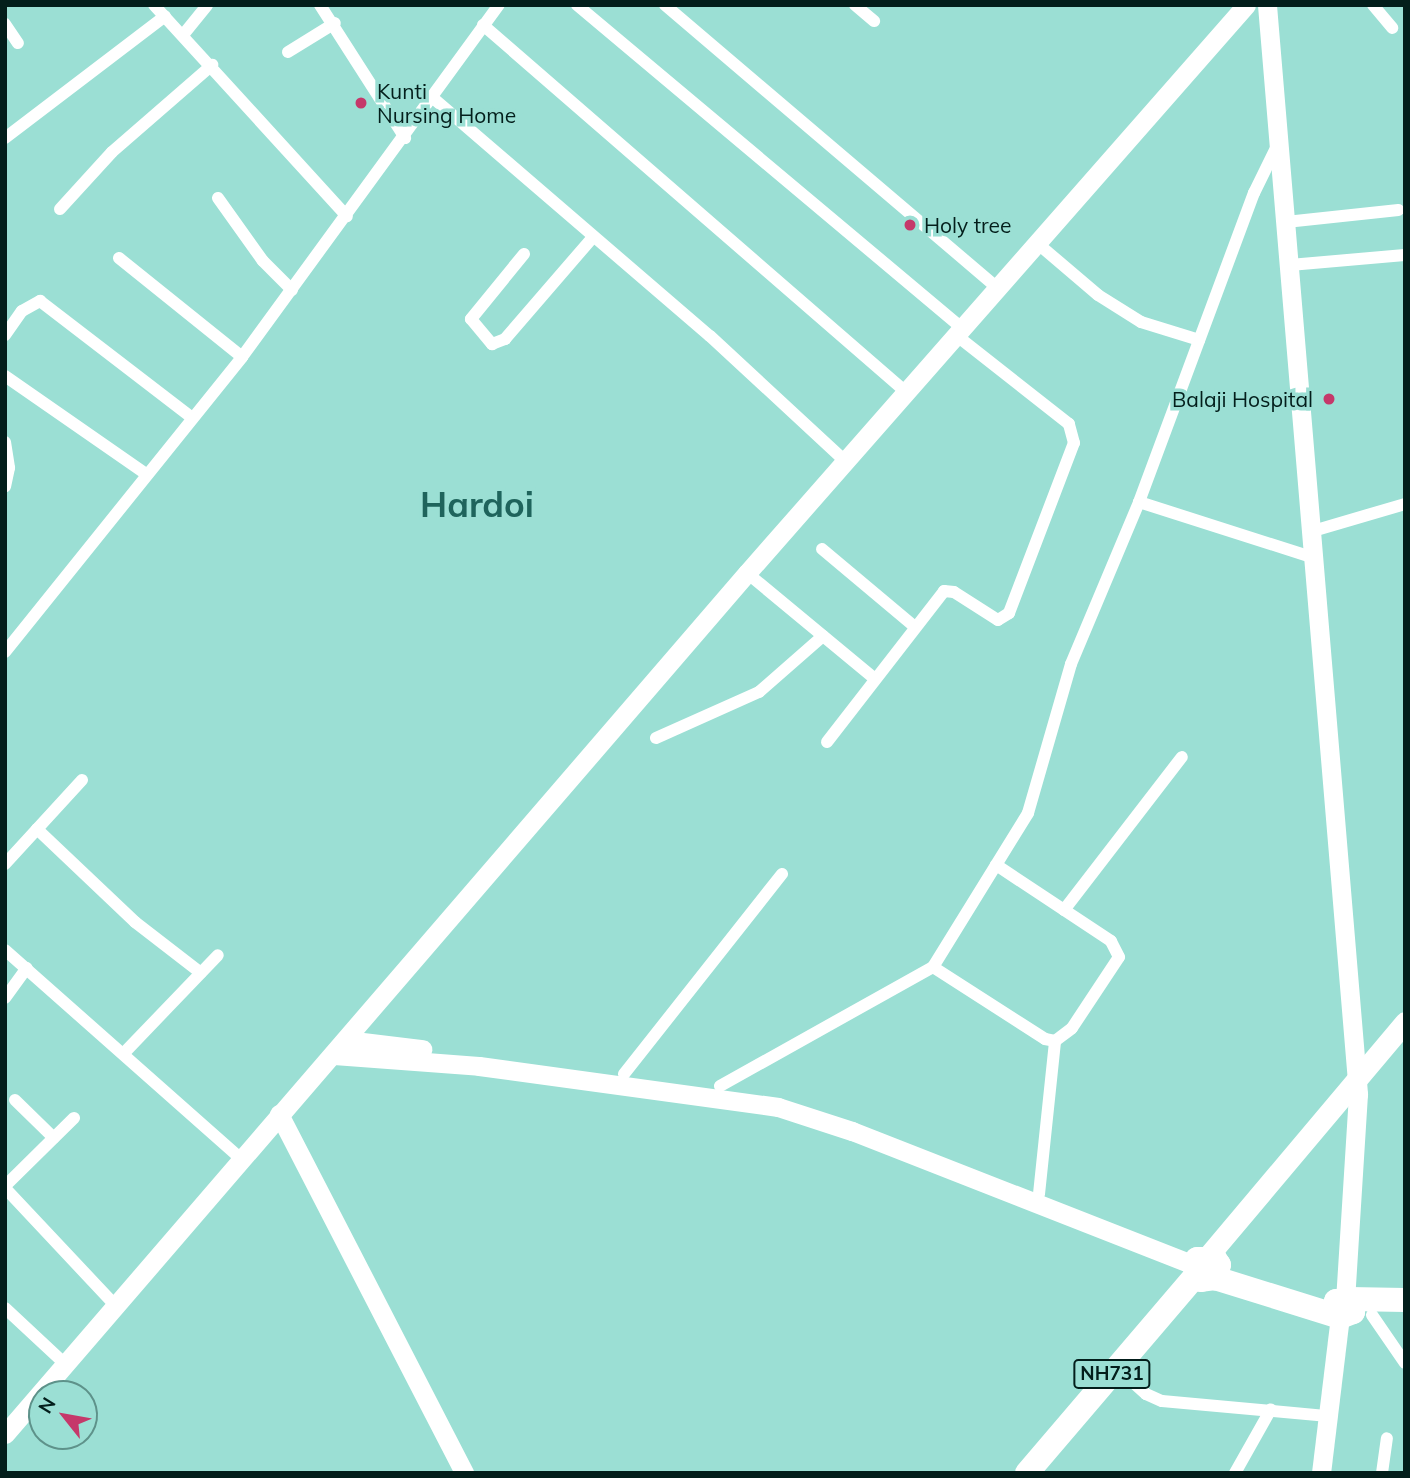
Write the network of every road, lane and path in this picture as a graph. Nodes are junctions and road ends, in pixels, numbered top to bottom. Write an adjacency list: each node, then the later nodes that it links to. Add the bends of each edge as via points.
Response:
1 (154, 5): 11 (street)
2 (206, 5): 17 (street)
3 (320, 5): 13 (street)
4 (577, 5): 38 (street)
5 (666, 5): 36 (street)
6 (855, 5): 12 (street)
7 (1246, 5): 31 (street)
8 (1267, 5): 24 (street)
9 (1373, 5): 16 (street)
10 (497, 6): 15 (street)
11 (165, 16): 17 (street); 22 (street)
12 (874, 21)
13 (335, 23): 19 (street); 23 (street)
14 (5, 24): 18 (street)
15 (484, 25): 21 (street); 43 (street)
16 (1392, 27)
17 (183, 35): 20 (street)
18 (18, 43)
19 (288, 52)
20 (212, 65): 26 (street, via 100,163); 28 (street)
21 (433, 98): 23 (street); 30 (street)
22 (5, 138)
23 (405, 138): 28 (street)
24 (1280, 140): 29 (street); 40 (street, via 1258,182)
25 (218, 198): 37 (street, via 263,261)
26 (60, 209)
27 (1398, 210): 29 (street)
28 (348, 216): 37 (street)
29 (1286, 222): 35 (street)
30 (593, 237): 32 (street, via 505,339 492,344 471,319); 46 (street)
31 (1037, 243): 36 (street); 40 (street, via 1098,295 1141,322)
32 (524, 254)
33 (1405, 255): 35 (street)
34 (119, 258): 41 (street)
35 (1290, 265): 51 (street)
36 (998, 288): 38 (street)
37 (292, 290): 41 (street)
38 (959, 332): 43 (street); 55 (street, via 1069,424 1074,443 1009,613 998,620 948,590)
39 (5, 335): 44 (street, via 22,311 40,301)
40 (1199, 340): 49 (street)
41 (242, 357): 44 (street)
42 (5, 376): 47 (street)
43 (906, 392): 46 (street)
44 (191, 417): 47 (street)
45 (5, 442): 48 (street, via 9,468)
46 (845, 461): 54 (street)
47 (146, 474): 57 (street)
48 (5, 487)
49 (1139, 502): 53 (street); 65 (street, via 1068,673 1028,813)
50 (1405, 504): 51 (street)
51 (1313, 531): 53 (street)
52 (822, 549): 55 (street)
53 (1315, 558): 81 (street)
54 (747, 573): 56 (street); 77 (street)
55 (915, 627): 58 (street)
56 (823, 636): 58 (street); 59 (street, via 759,692)
57 (5, 652)
58 (876, 679): 60 (street)
59 (656, 738)
60 (827, 742)
61 (1182, 757): 67 (street)
62 (82, 780): 63 (street)
63 (37, 829): 64 (street); 72 (street, via 135,922)
64 (5, 864)
65 (996, 865): 67 (street); 70 (street)
66 (782, 874): 79 (street)
67 (1064, 911): 76 (street, via 1111,941 1119,957 1072,1028)
68 (5, 950): 71 (street)
69 (218, 954): 72 (street)
70 (933, 967): 76 (street); 80 (street)
71 (27, 968): 73 (street); 78 (street)
72 (201, 974): 78 (street)
73 (5, 998)
74 (1405, 1023): 81 (main road)
75 (1405, 1037): 81 (main road)
76 (1055, 1041): 88 (street)
77 (340, 1048): 79 (street); 83 (street); 89 (street, via 778,1107)
78 (125, 1052): 86 (street)
79 (624, 1074): 80 (street)
80 (720, 1086): 88 (street, via 822,1108)
81 (1350, 1093): 89 (main road); 93 (street)
82 (15, 1100): 85 (street)
83 (279, 1114): 86 (street); 103 (street)
84 (74, 1118): 85 (street)
85 (54, 1138): 87 (street)
86 (241, 1159): 91 (street)
87 (5, 1187): 91 (street)
88 (1039, 1194): 89 (street)
89 (1205, 1266): 93 (highway); 97 (highway, NH731)
90 (1405, 1300): 93 (highway)
91 (115, 1305): 96 (street)
92 (5, 1308): 96 (street)
93 (1347, 1309): 94 (highway); 95 (street); 99 (street)
94 (1405, 1314)
95 (1405, 1363)
96 (65, 1364): 100 (street)
97 (1117, 1368): 98 (street, via 1146,1394 1162,1401); 102 (highway, NH731)
98 (1271, 1409): 99 (street); 104 (street)
99 (1328, 1416): 105 (street)
100 (5, 1434)
101 (1387, 1438): 106 (street)
102 (1035, 1470)
103 (464, 1473)
104 (1235, 1473)
105 (1321, 1473)
106 (1382, 1473)

